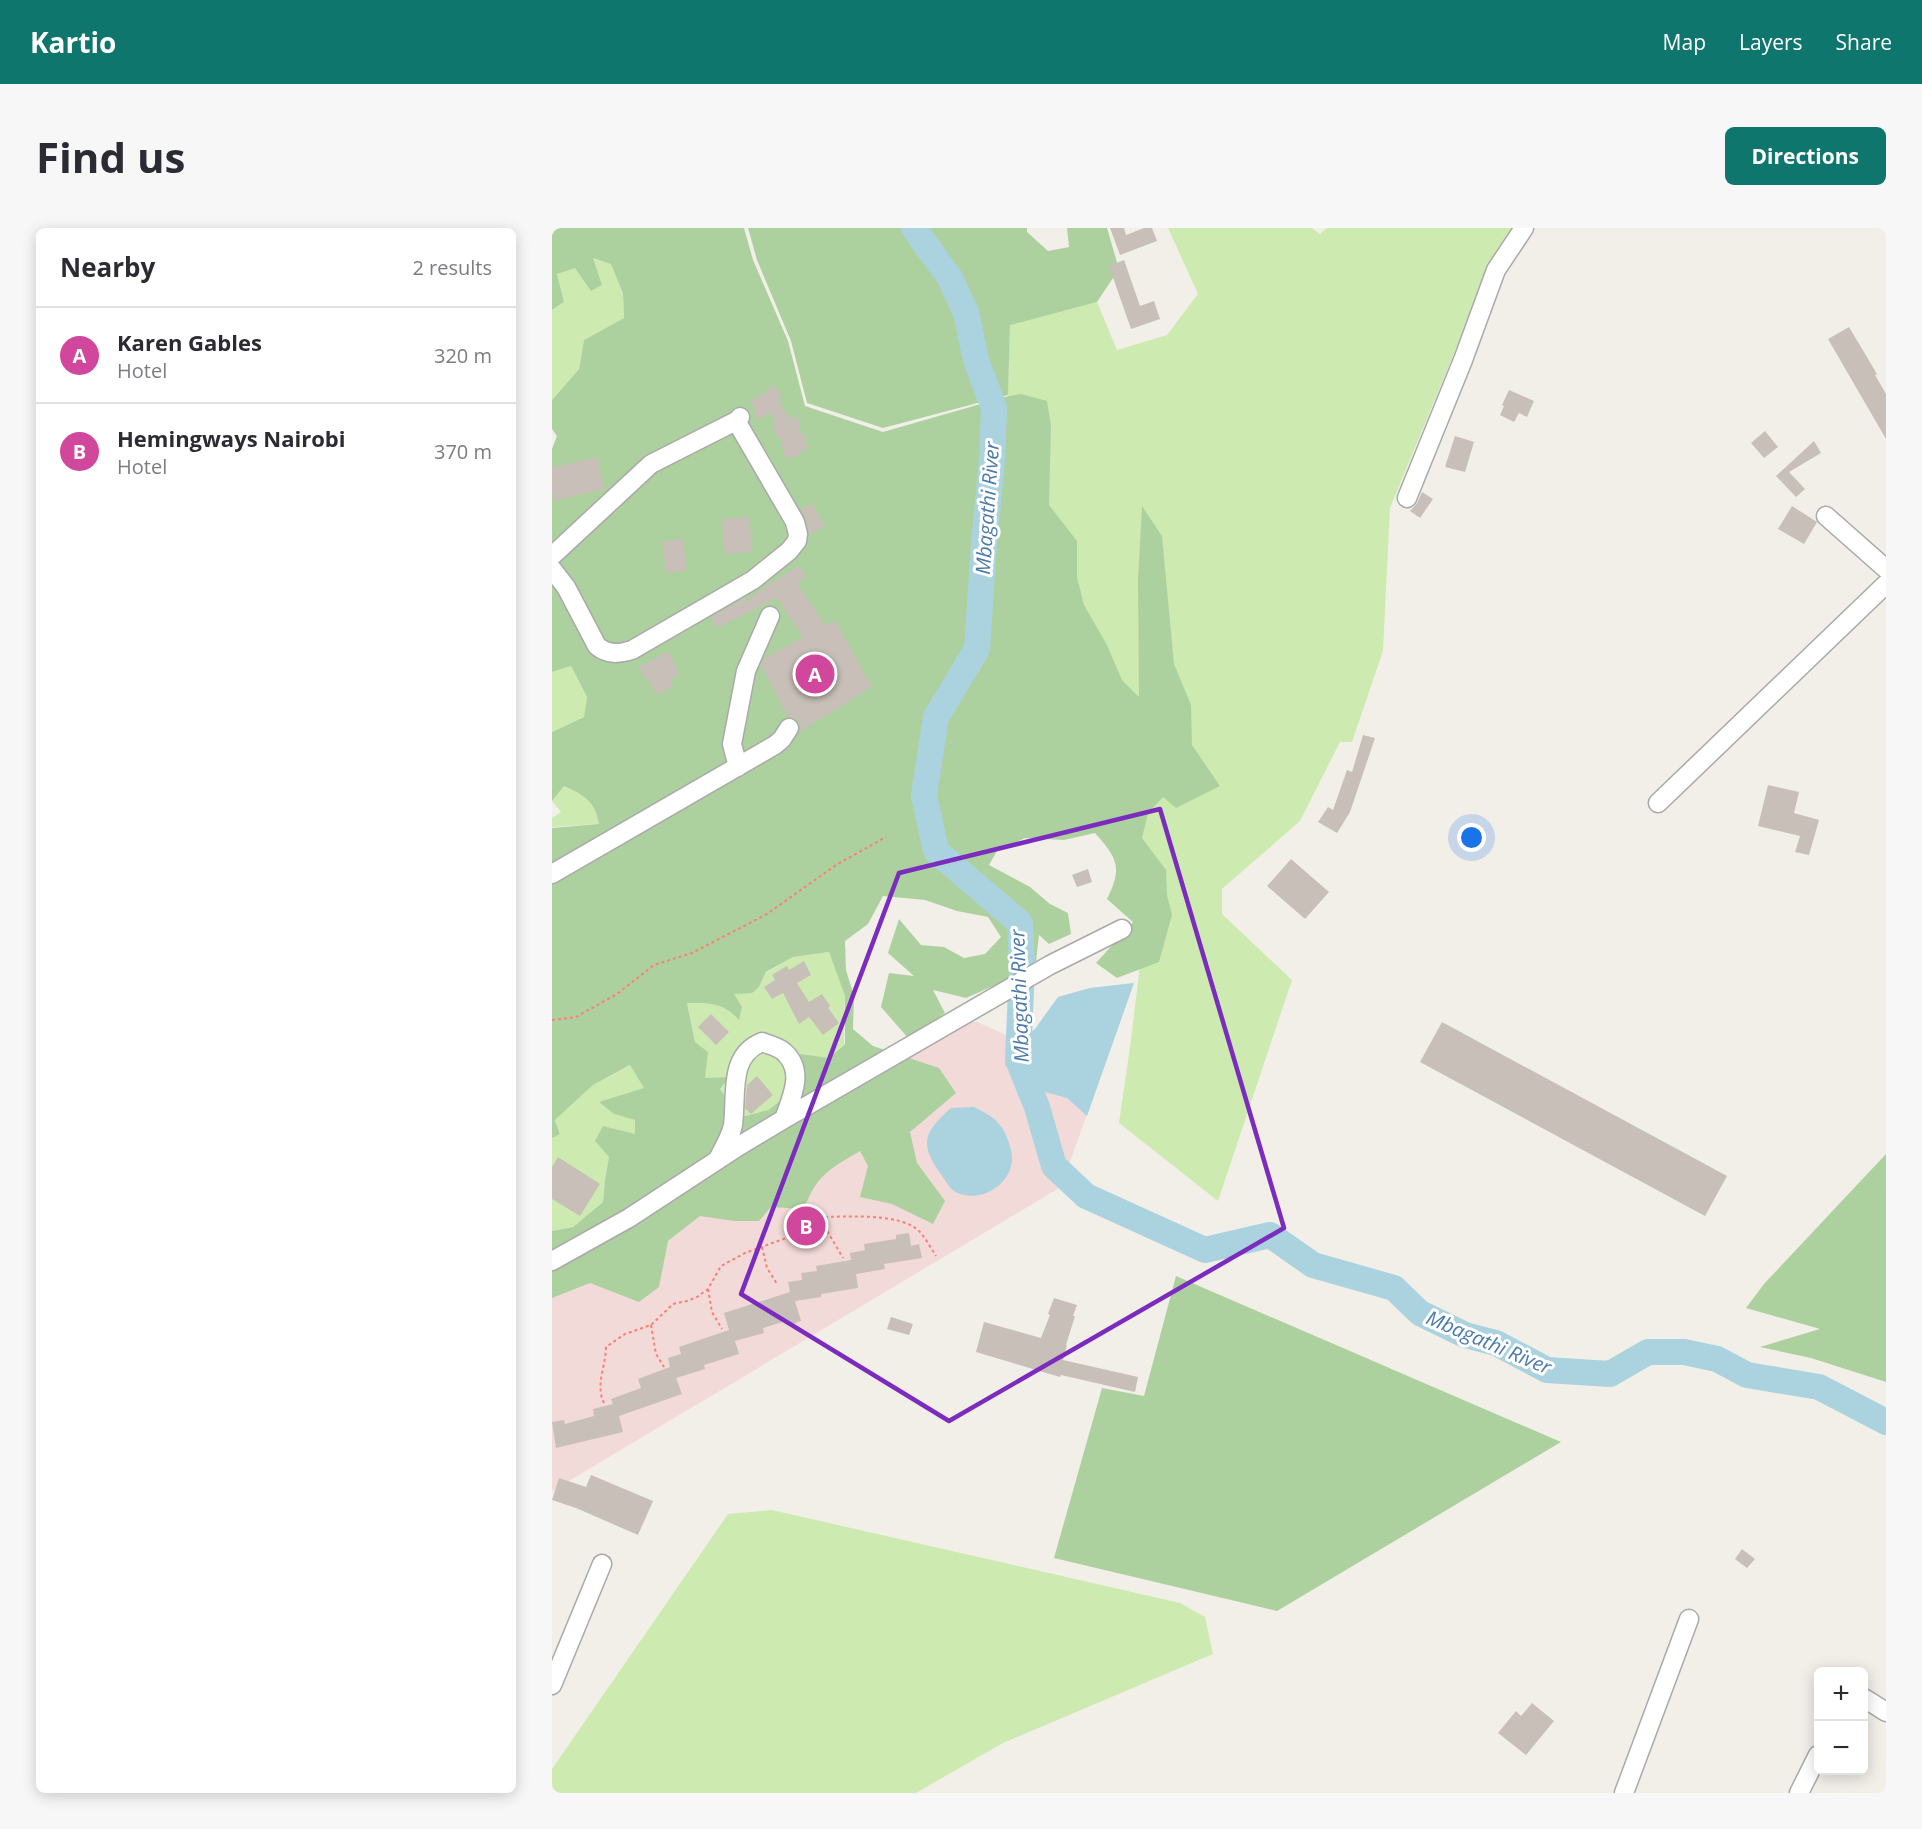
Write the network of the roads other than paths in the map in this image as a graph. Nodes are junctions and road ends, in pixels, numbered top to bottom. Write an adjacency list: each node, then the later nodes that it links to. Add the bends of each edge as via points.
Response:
1 (1524, 228): 2 (street, via 1496,270)
2 (1407, 498)
3 (1826, 516): 6 (street)
4 (552, 556): 5 (street, via 651,464 739,418 738,424 795,522 798,534 789,551 753,580 621,653 603,651 597,646)
5 (552, 568)
6 (1886, 569)
7 (1886, 584): 11 (street)
8 (770, 616): 10 (street, via 746,671 732,744)
9 (789, 728): 10 (street, via 775,745)
10 (738, 767): 12 (street)
11 (1658, 803)
12 (552, 874)
13 (1122, 929): 14 (street, via 1050,965)
14 (784, 1119): 15 (street); 15 (street, via 796,1084 795,1065 783,1050 762,1042 741,1058 732,1127)
15 (718, 1159): 16 (street, via 629,1218)
16 (552, 1262)
17 (602, 1564): 19 (street)
18 (1689, 1619): 23 (street)
19 (552, 1685)
20 (1868, 1701): 21 (street)
21 (1886, 1712)
22 (1814, 1763): 24 (street)
23 (1624, 1793)
24 (1799, 1793)

